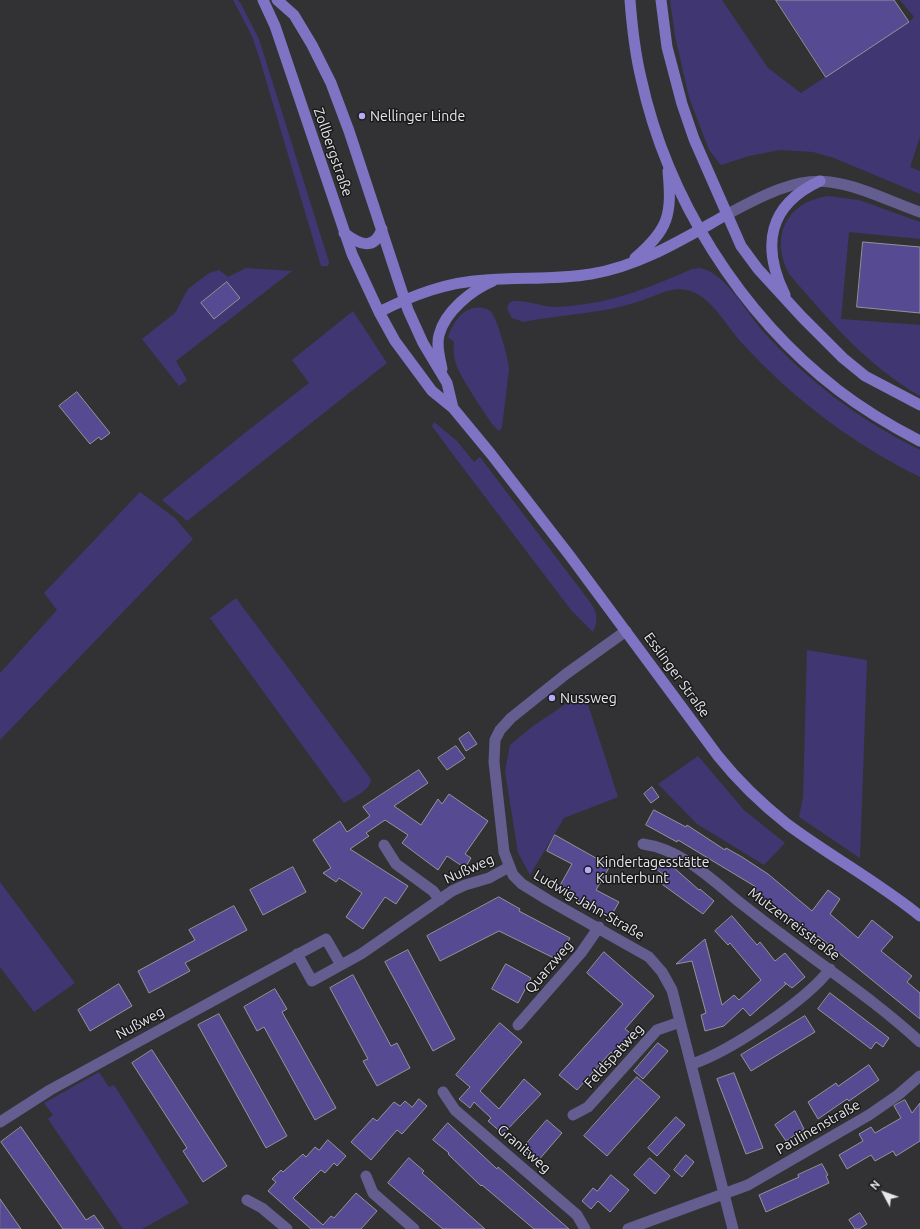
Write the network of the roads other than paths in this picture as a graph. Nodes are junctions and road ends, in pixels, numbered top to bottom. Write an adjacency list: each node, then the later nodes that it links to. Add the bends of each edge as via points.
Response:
1 (263, 0): 11 (main road, Zollbergstraße, via 275,26)
2 (277, 0): 9 (main road, Zollbergstraße, via 298,22 331,83)
3 (630, 0): 5 (main road, via 641,78)
4 (661, 0): 8 (main road, via 667,48 680,98 694,140)
5 (667, 161): 10 (main road); 12 (main road, via 670,199 664,227 652,243)
6 (820, 181): 7 (street, via 846,185); 8 (street, via 798,184 774,192); 15 (main road, via 786,205 772,231 770,246 774,266)
7 (920, 212)
8 (726, 215): 10 (main road); 15 (main road, via 741,246)
9 (382, 229): 11 (main road, via 376,241 371,244); 14 (main road, Zollbergstraße)
10 (701, 229): 12 (main road); 20 (main road, via 752,305 801,357 854,402)
11 (344, 233): 16 (main road, Zollbergstraße)
12 (625, 265): 13 (main road, via 575,276)
13 (500, 279): 14 (main road, via 458,283); 17 (main road, via 471,294 444,323 438,343)
14 (404, 299): 16 (main road); 17 (main road, Esslinger Straße, via 423,343)
15 (790, 304): 18 (main road, via 814,331 857,370)
16 (379, 312): 19 (main road, Esslinger Straße, via 409,361 432,391)
17 (443, 374): 19 (main road, Esslinger Straße)
18 (920, 405)
19 (453, 408): 21 (main road, Esslinger Straße)
20 (920, 441)
21 (626, 631): 24 (street, Ludwig-Jahn-Straße, via 517,712 497,737 494,754 497,799 504,852); 26 (main road, Esslinger Straße, via 718,756 755,796 788,825)
22 (643, 844): 30 (street, Mutzenreisstraße, via 668,850 697,868)
23 (384, 845): 25 (street, via 396,864 433,891)
24 (509, 867): 25 (street, Nußweg, via 489,878 459,888); 27 (street, Ludwig-Jahn-Straße, via 522,884)
25 (440, 900): 29 (street, Nußweg)
26 (920, 916)
27 (599, 927): 31 (street, Ludwig-Jahn-Straße, via 649,957 657,965 672,990); 32 (street, Quarzweg, via 581,954)
28 (297, 954): 29 (street, Nußweg, via 326,939); 29 (street, Nußweg, via 312,981); 38 (street, Nußweg, via 50,1090)
29 (341, 965)
30 (830, 969): 33 (street, Mutzenreisstraße, via 901,1024); 34 (street, via 805,995 764,1025 705,1060)
31 (680, 1022): 34 (street, Ludwig-Jahn-Straße); 37 (street, Feldspatweg, via 657,1030 588,1107)
32 (518, 1025)
33 (920, 1042)
34 (692, 1064): 40 (street, Ludwig-Jahn-Straße)
35 (920, 1076): 40 (street, Paulinenstraße, via 869,1115 748,1185)
36 (443, 1092): 44 (street, Granitweg, via 455,1110 577,1216)
37 (573, 1115)
38 (0, 1122)
39 (366, 1176): 43 (street, via 373,1193)
40 (725, 1194): 45 (street, Paulinenstraße); 46 (street, Ludwig-Jahn-Straße)
41 (247, 1200): 42 (street, via 262,1208)
42 (287, 1229)
43 (414, 1229)
44 (585, 1229)
45 (628, 1229)
46 (733, 1229)

